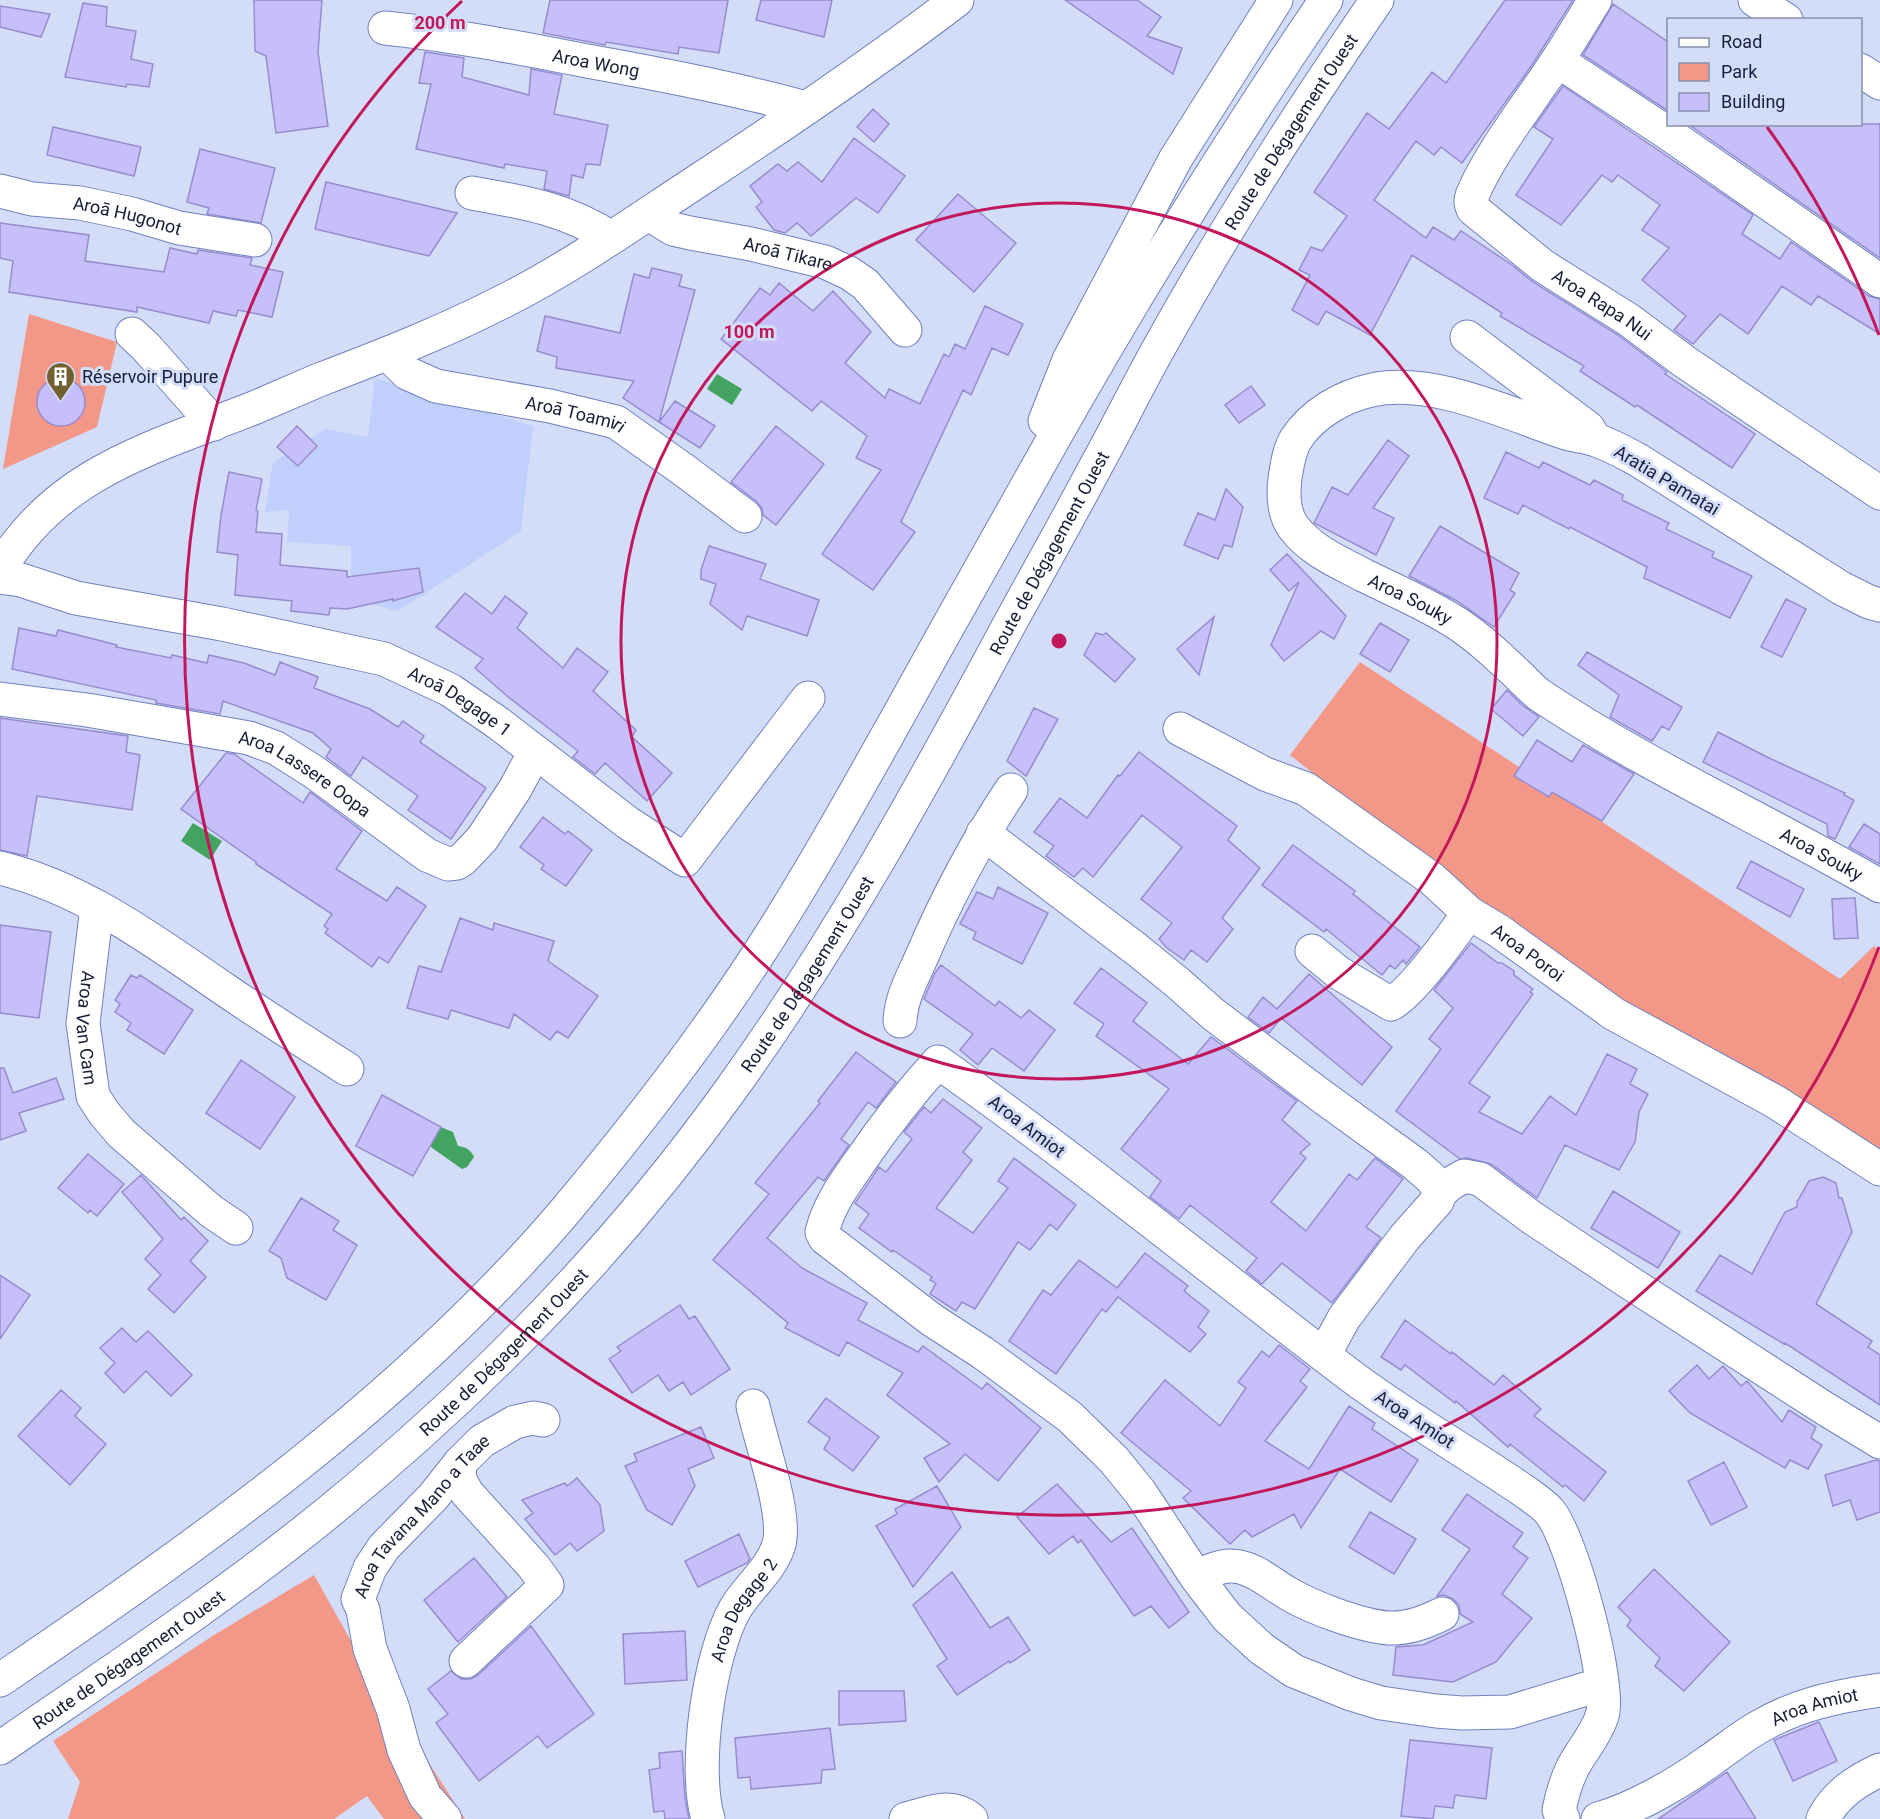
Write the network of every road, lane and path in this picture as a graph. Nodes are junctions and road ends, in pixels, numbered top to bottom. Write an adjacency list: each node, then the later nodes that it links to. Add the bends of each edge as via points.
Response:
1 (957, 0): 12 (main road)
2 (1276, 0): 27 (main road, via 1176,158 1070,360)
3 (1326, 0): 27 (main road, via 1136,297)
4 (1377, 0): 58 (main road, Route de Dégagement Ouest, via 1214,251 867,882 797,995 690,1144 547,1311 382,1466 211,1602)
5 (1595, 0): 9 (main road, Aroa Rapa Nui)
6 (1755, 0): 7 (main road)
7 (1783, 18)
8 (385, 28): 12 (main road, Aroa Wong, via 612,65)
9 (1558, 61): 18 (main road); 25 (main road, Aroa Rapa Nui, via 1482,176 1471,198 1473,209 1543,266 1629,320)
10 (1862, 71): 11 (main road)
11 (1880, 83)
12 (806, 108): 15 (main road)
13 (0, 191): 17 (main road, Aroā Hugonot, via 32,199 80,203 179,228)
14 (472, 193): 16 (main road, via 568,215)
15 (649, 214): 16 (main road); 19 (main road, Aroā Tikare, via 690,233 751,243 825,262 865,284)
16 (611, 238): 22 (main road, via 505,301)
17 (255, 240)
18 (1880, 281)
19 (905, 330)
20 (132, 334): 23 (main road)
21 (1467, 337): 24 (main road, Aratia Pamatai, via 1588,428)
22 (388, 354): 23 (main road); 26 (main road, Aroā Toamiri, via 407,373 436,386 616,422)
23 (214, 424): 28 (main road, via 143,451 84,481 32,526)
24 (1596, 440): 30 (main road, Aratia Pamatai, via 1638,460 1841,588); 38 (main road, Aroa Souky, via 1473,400 1404,387 1372,390 1338,402 1312,420 1295,440 1282,498 1292,526 1334,562 1456,622 1538,694 1664,770)
25 (1880, 493)
26 (745, 516)
27 (1011, 516): 55 (main road, via 863,781 754,960 664,1088 558,1219 440,1340 291,1471 202,1539)
28 (0, 569)
29 (0, 577): 34 (main road, Aroā Degage 1, via 76,598 384,659 450,690)
30 (1880, 605)
31 (808, 698): 34 (main road, Aroā Degage 1, via 685,860 627,823)
32 (0, 699): 34 (main road, Aroa Lassere Oopa, via 249,738 276,748 314,772 427,855 448,864 463,859 482,839)
33 (1180, 729): 40 (main road, Aroa Poroi, via 1265,774 1306,789 1432,879)
34 (536, 752)
35 (1011, 790): 36 (main road)
36 (983, 833): 42 (main road, via 936,924 901,1005); 45 (main road, via 1136,949 1213,1014 1416,1164)
37 (0, 868): 39 (main road, via 54,884)
38 (1880, 886)
39 (97, 907): 43 (main road); 46 (main road, Aroa Van Cam, via 83,1023 93,1096 121,1132)
40 (1469, 913): 41 (main road, via 1441,951 1391,1004 1339,973); 44 (main road, Aroa Poroi, via 1614,1014 1774,1101)
41 (1312, 951)
42 (900, 1021)
43 (347, 1069)
44 (1880, 1169)
45 (1441, 1192): 47 (main road, via 1344,1318); 50 (main road, via 1464,1176 1480,1179 1624,1279)
46 (236, 1228)
47 (1324, 1355): 52 (main road, Aroa Amiot, via 938,1062 838,1193 826,1217 822,1232 825,1238 932,1320 1070,1417 1140,1492); 56 (main road, Aroa Amiot, via 1549,1511 1563,1537 1584,1596)
48 (753, 1406): 61 (main road, Aroa Degage 2, via 781,1527 771,1563 735,1609 720,1646 704,1733 702,1775)
49 (543, 1420): 51 (main road, Aroa Tavana Mano a Taae, via 515,1422 482,1441)
50 (1880, 1442)
51 (460, 1463): 54 (main road, via 459,1478 467,1493 547,1585); 60 (main road, Aroa Tavana Mano a Taae, via 442,1506 384,1547 370,1568 358,1599 370,1649 404,1750 425,1796)
52 (1196, 1576): 53 (main road, via 1219,1567 1242,1567 1310,1605 1389,1628 1424,1623); 56 (main road, Aroa Amiot, via 1227,1617 1279,1663 1312,1680 1381,1702 1436,1711 1510,1712)
53 (1442, 1614)
54 (466, 1661)
55 (0, 1680)
56 (1602, 1684): 64 (main road, Aroa Amiot, via 1603,1714 1563,1790 1558,1810)
57 (1880, 1690): 65 (main road, Aroa Amiot, via 1804,1705 1758,1727 1660,1791)
58 (0, 1748)
59 (1880, 1770): 66 (main road, via 1857,1781 1830,1805)
60 (445, 1819)
61 (708, 1819)
62 (906, 1819): 63 (main road, via 953,1809)
63 (971, 1819)
64 (1563, 1819)
65 (1598, 1819)
66 (1823, 1819)

